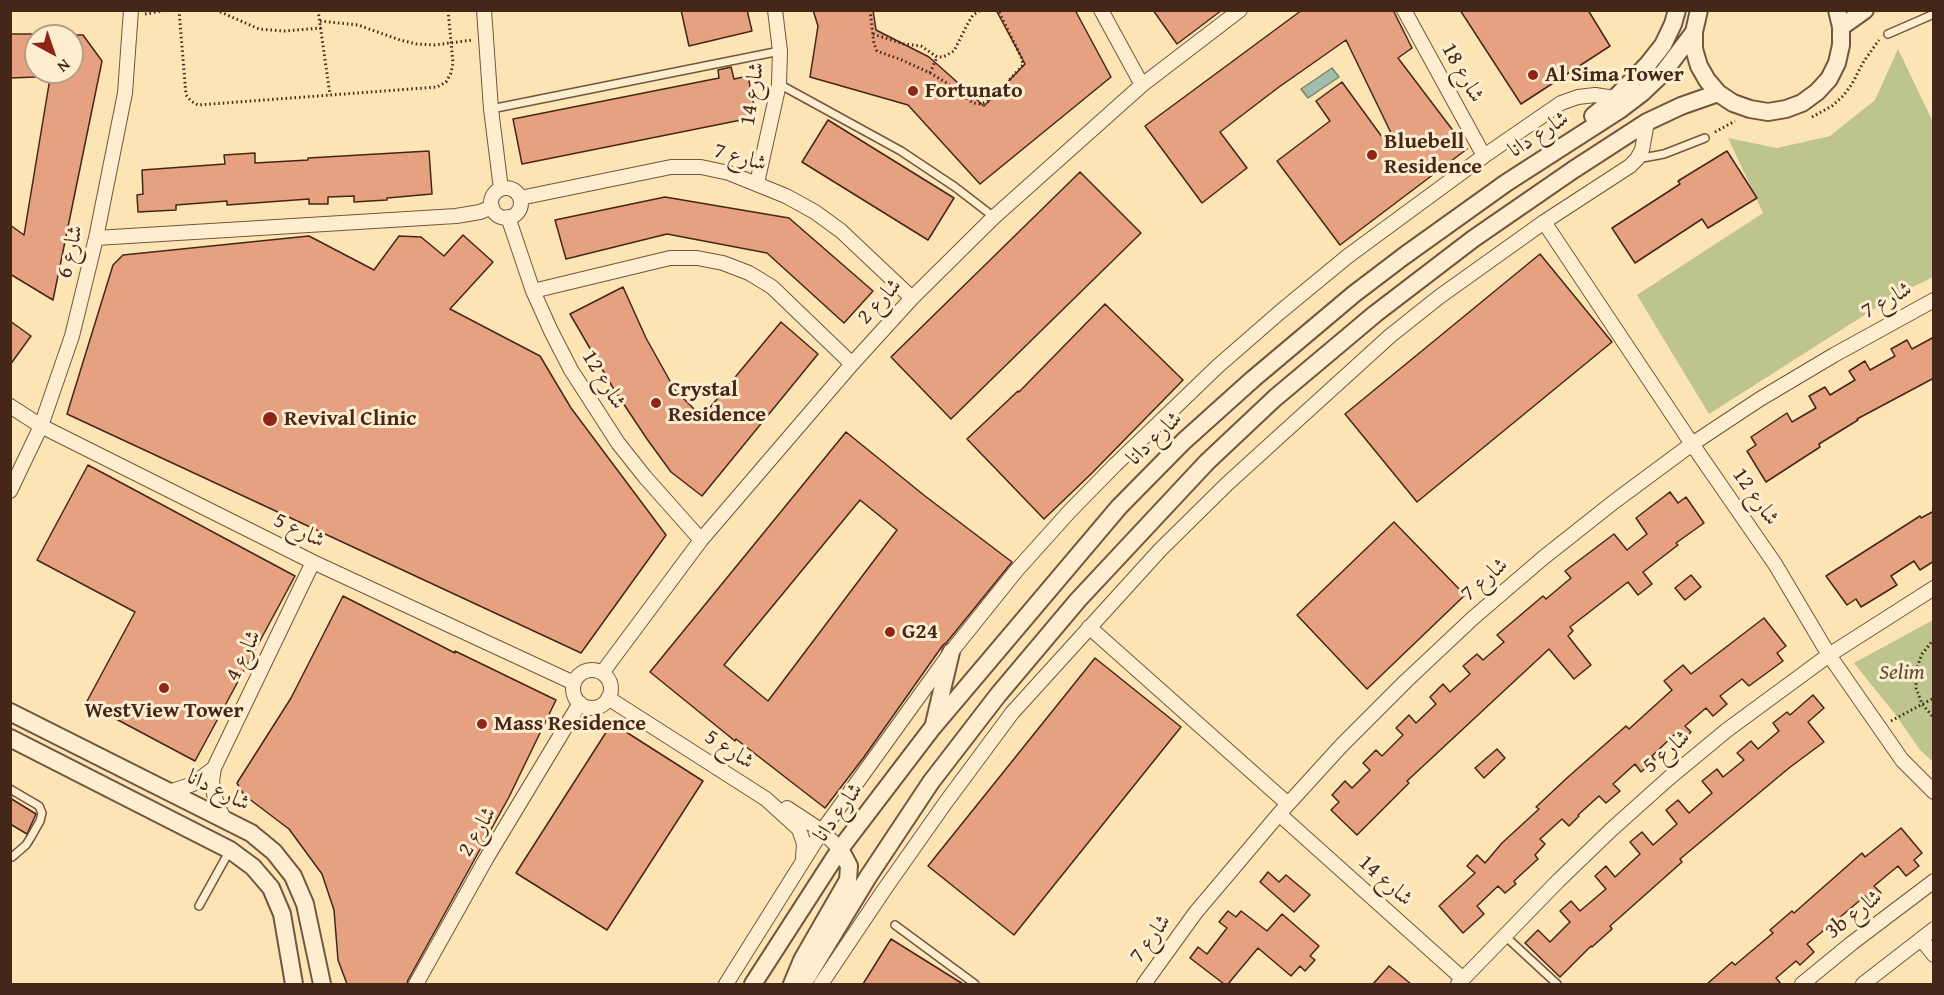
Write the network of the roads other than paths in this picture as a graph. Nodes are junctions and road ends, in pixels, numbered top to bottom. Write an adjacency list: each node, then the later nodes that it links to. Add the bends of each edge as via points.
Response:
1 (484, 10): 19 (street)
2 (775, 10): 14 (street, شارع 14)
3 (1101, 10): 16 (street)
4 (1240, 10): 16 (street, شارع 2)
5 (1404, 10): 22 (street, شارع 18)
6 (1677, 10): 18 (street, via 1663,45)
7 (1699, 10): 12 (street)
8 (1865, 10): 11 (street)
9 (131, 13): 32 (street, شارع 6, via 125,93)
10 (1934, 14): 13 (lane)
11 (1839, 19): 17 (street, via 1841,45 1837,63 1829,79 1802,103 1768,112 1750,110)
12 (1694, 33): 17 (street, via 1699,66); 25 (street, شارع دانا, via 1642,93)
13 (1888, 34)
14 (780, 51): 15 (street, شارع 14); 19 (lane)
15 (778, 84): 24 (street, شارع 14); 30 (lane, via 901,151)
16 (1142, 85): 30 (street, شارع 2)
17 (1718, 93): 20 (street)
18 (1615, 98): 22 (street, via 1596,95 1561,103); 25 (street, via 1528,160)
19 (491, 109): 26 (street)
20 (1647, 122): 23 (street); 80 (street, via 1523,203 1423,275 1275,398 1200,470 1078,600 958,747 868,877)
21 (1705, 138): 23 (lane, via 1664,154)
22 (1484, 156): 45 (street, via 1348,256 1218,366 1069,512)
23 (1637, 159): 31 (street)
24 (757, 183): 27 (street, شارع 7, via 729,172 671,167); 34 (street, شارع 7, via 815,212 841,231)
25 (1506, 183): 52 (street, شارع دانا, via 1354,294 1184,441 1119,507)
26 (501, 189): 27 (street, via 512,189); 28 (street, via 491,199)
27 (520, 198): 29 (street, via 519,210)
28 (492, 207): 29 (street, via 501,217); 32 (street, via 456,216)
29 (508, 217): 33 (street, شارع 12)
30 (994, 217): 34 (street, شارع 2)
31 (1544, 222): 39 (street, شارع 12); 44 (street, via 1390,336 1228,483)
32 (96, 238): 38 (street, شارع 6, via 72,336)
33 (533, 291): 36 (street, via 670,258 723,263 772,287); 41 (street, شارع 12, via 555,341 593,407 645,477)
34 (912, 298): 36 (street, شارع 2)
35 (1934, 300): 39 (street, شارع 7, via 1760,399)
36 (852, 364): 41 (street, شارع 2)
37 (10, 406): 38 (street, شارع 5)
38 (42, 426): 40 (street, شارع 6); 42 (street, شارع 5)
39 (1692, 444): 46 (street, شارع 12, via 1775,564); 59 (street, شارع 7, via 1473,618 1341,746)
40 (10, 491)
41 (701, 540): 47 (street, شارع 2)
42 (313, 562): 48 (street, شارع 5); 54 (street, شارع 4)
43 (1934, 588): 46 (street, شارع 5)
44 (1089, 627): 59 (street, شارع 14); 81 (street, via 1012,713)
45 (951, 652): 52 (street); 61 (street)
46 (1829, 655): 57 (street, شارع 12, via 1902,760); 70 (street, شارع 5, via 1669,778)
47 (602, 673): 48 (street, via 586,671); 49 (street, via 611,687)
48 (574, 683): 50 (street, via 574,694)
49 (608, 698): 50 (street, via 592,708); 58 (street, شارع 5)
50 (580, 703): 76 (street, شارع 2)
51 (10, 712): 56 (street, شارع دانا)
52 (933, 727): 62 (street, شارع دانا)
53 (10, 738): 63 (street, شارع دانا)
54 (214, 768): 56 (street, شارع 4, via 193,784); 60 (street, شارع 4, via 214,794)
55 (10, 789): 64 (lane, via 39,806 42,813 26,845)
56 (169, 792): 60 (street, شارع دانا)
57 (1934, 792)
58 (766, 800): 61 (street, شارع 5); 65 (street, شارع 5, via 799,829 804,844)
59 (1283, 809): 73 (street, شارع 14); 83 (street, شارع 7, via 1196,912)
60 (224, 818): 75 (street, شارع دانا, via 251,832 293,876 305,904)
61 (822, 831): 62 (street, شارع 5); 65 (street)
62 (840, 849): 78 (street, شارع دانا); 79 (street, via 849,866 848,879)
63 (230, 850): 67 (lane); 74 (street, شارع دانا, via 253,867 271,888 282,914)
64 (11, 855)
65 (802, 862): 77 (street)
66 (1934, 881): 85 (street, 3b شارع)
67 (200, 906)
68 (895, 924): 82 (lane)
69 (1934, 929): 71 (street)
70 (1505, 936): 73 (street, شارع 5); 84 (lane)
71 (1921, 939): 72 (street); 86 (street)
72 (1934, 955)
73 (1460, 982)
74 (294, 984)
75 (322, 984)
76 (416, 984)
77 (726, 984)
78 (753, 984)
79 (792, 984)
80 (803, 984)
81 (821, 984)
82 (975, 984)
83 (1144, 984)
84 (1557, 984)
85 (1803, 984)
86 (1863, 984)

